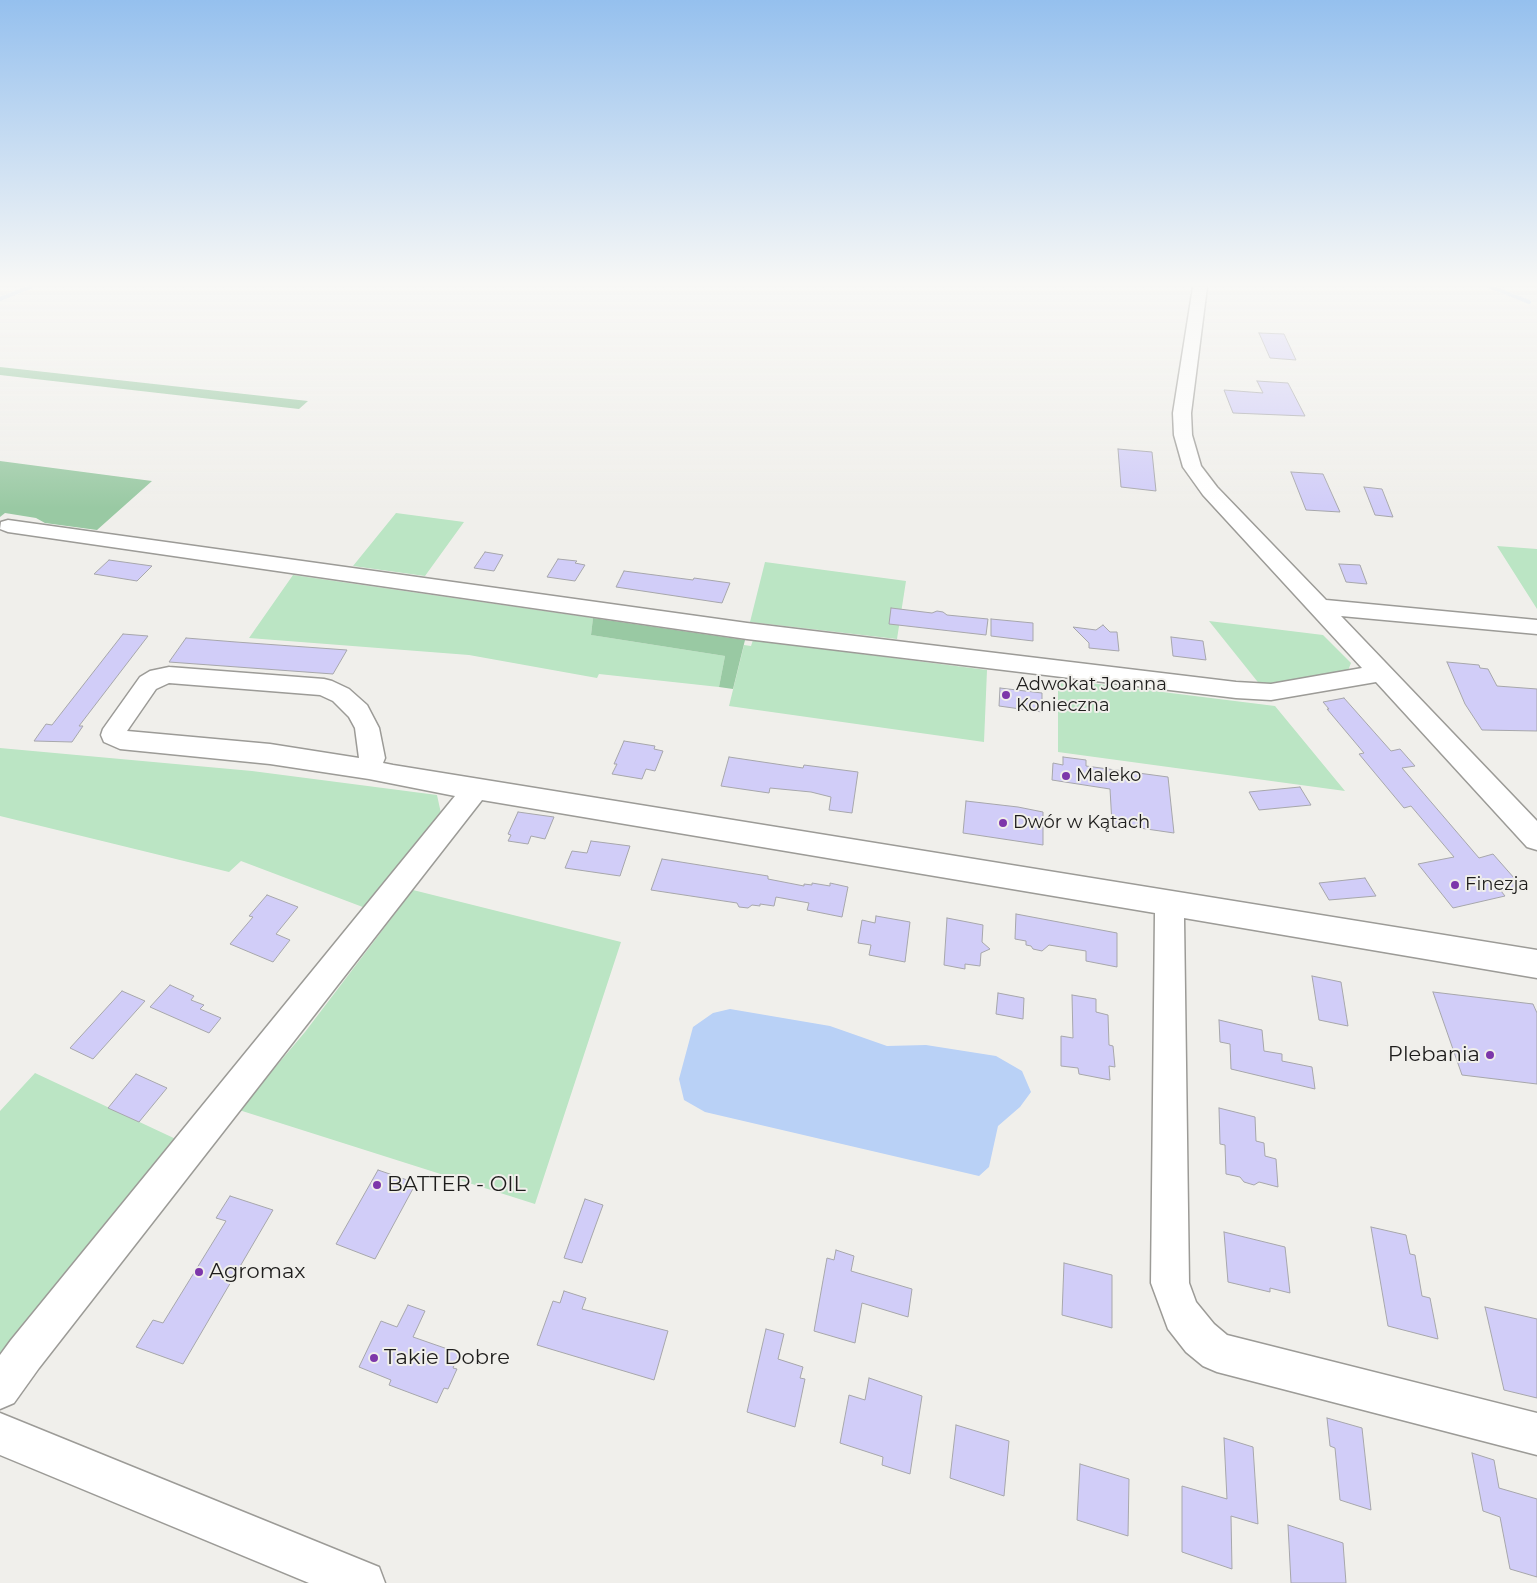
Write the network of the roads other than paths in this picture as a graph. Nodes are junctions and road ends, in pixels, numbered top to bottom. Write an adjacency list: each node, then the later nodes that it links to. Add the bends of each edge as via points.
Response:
1 (1189, 361): 3 (street, via 1182,413 1183,435 1192,467 1210,491)
2 (8, 526): 5 (street, via 747,630 1236,690 1270,692)
3 (1319, 607): 4 (street); 5 (street)
4 (1537, 627)
5 (1381, 673): 8 (street)
6 (381, 772): 6 (street, via 372,758 367,728 358,711 341,695 324,687 169,675 158,677 148,683 113,735 120,740 270,754); 7 (street)
7 (476, 789): 9 (street); 11 (street)
8 (1537, 838)
9 (1169, 903): 10 (street); 13 (street, via 1170,1283 1182,1315 1200,1338 1217,1352)
10 (1537, 964)
11 (0, 1389)
12 (0, 1434): 14 (street)
13 (1537, 1434)
14 (363, 1583)

